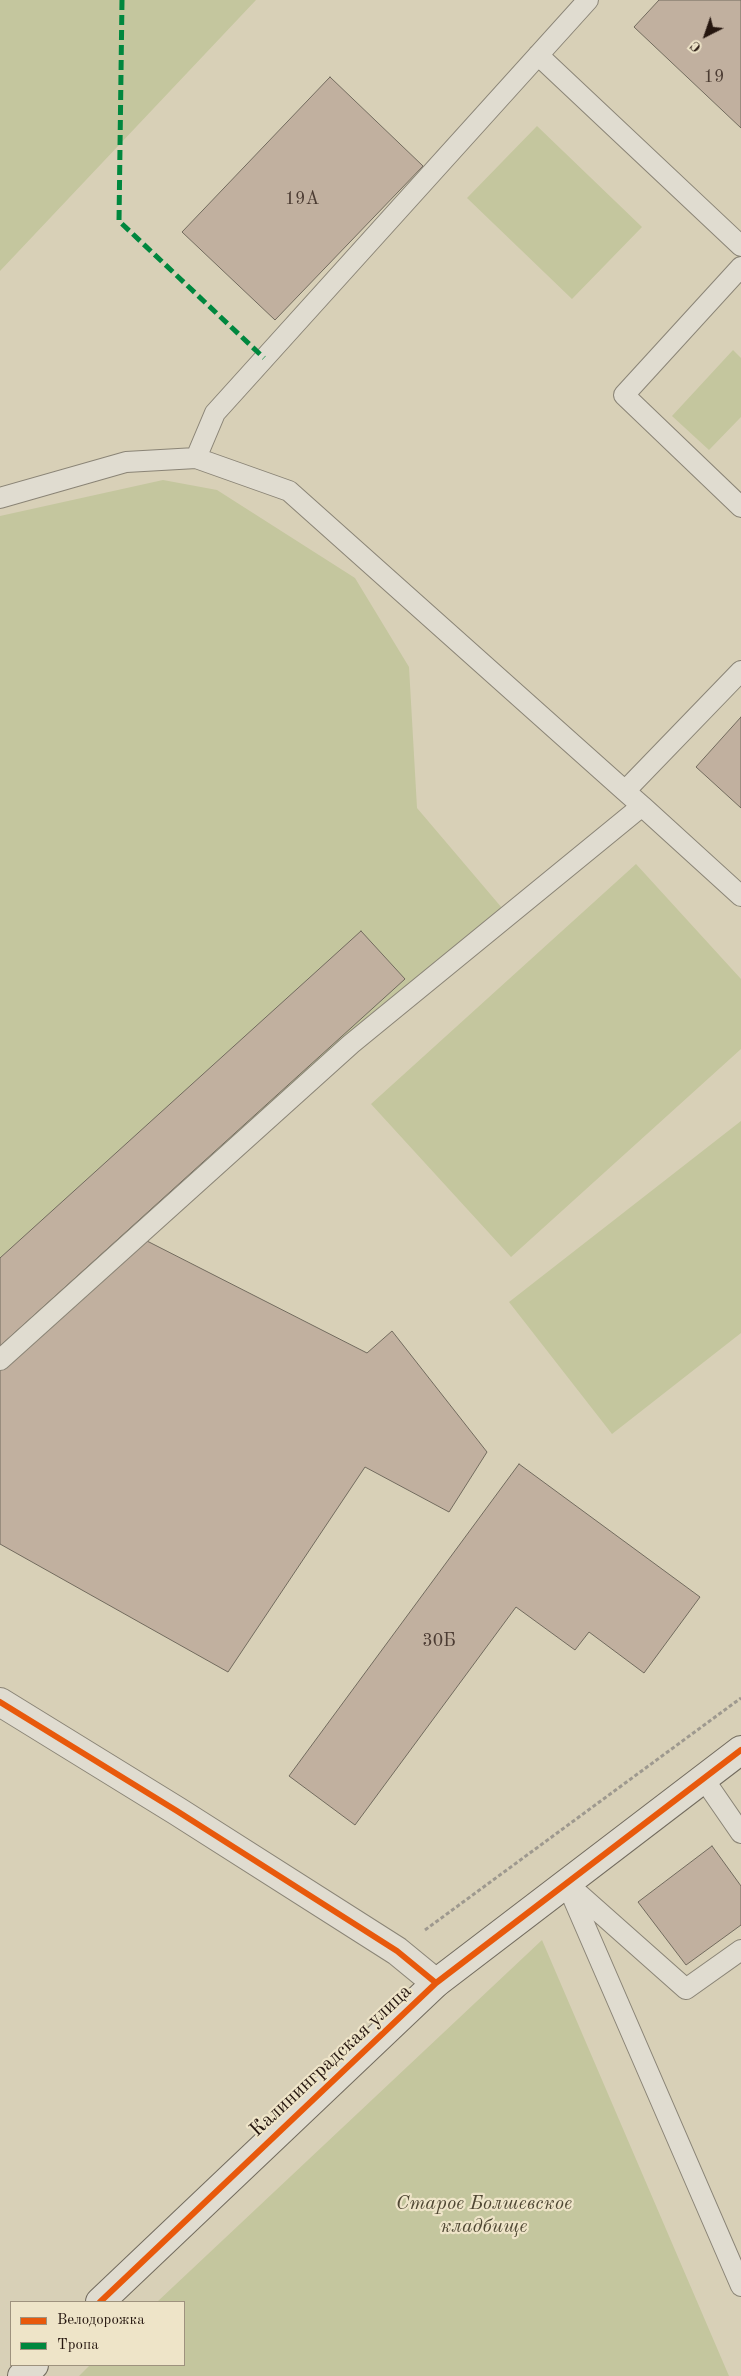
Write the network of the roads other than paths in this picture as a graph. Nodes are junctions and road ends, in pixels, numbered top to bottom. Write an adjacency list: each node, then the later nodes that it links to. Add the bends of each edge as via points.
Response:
1 (588, 0): 2 (lane)
2 (538, 55): 3 (lane); 5 (lane, via 215,413)
3 (741, 246)
4 (741, 267): 7 (lane, via 624,395)
5 (196, 458): 6 (lane, via 126,462); 9 (lane, via 289,491)
6 (0, 498)
7 (741, 507)
8 (741, 671): 9 (lane)
9 (626, 791): 10 (lane)
10 (642, 806): 11 (lane); 12 (lane, via 351,1044)
11 (741, 896)
12 (0, 1360)
13 (0, 1702): 19 (street, via 397,1951)
14 (741, 1750): 15 (street, Калининградская улица)
15 (703, 1778): 16 (lane); 17 (street, Калининградская улица)
16 (741, 1833)
17 (566, 1882): 18 (lane, via 686,1989); 19 (street, Калининградская улица); 20 (lane)
18 (741, 1950)
19 (436, 1983): 21 (street, Калининградская улица)
20 (741, 2286)
21 (101, 2301)
22 (33, 2366): 23 (street)
23 (22, 2376)

